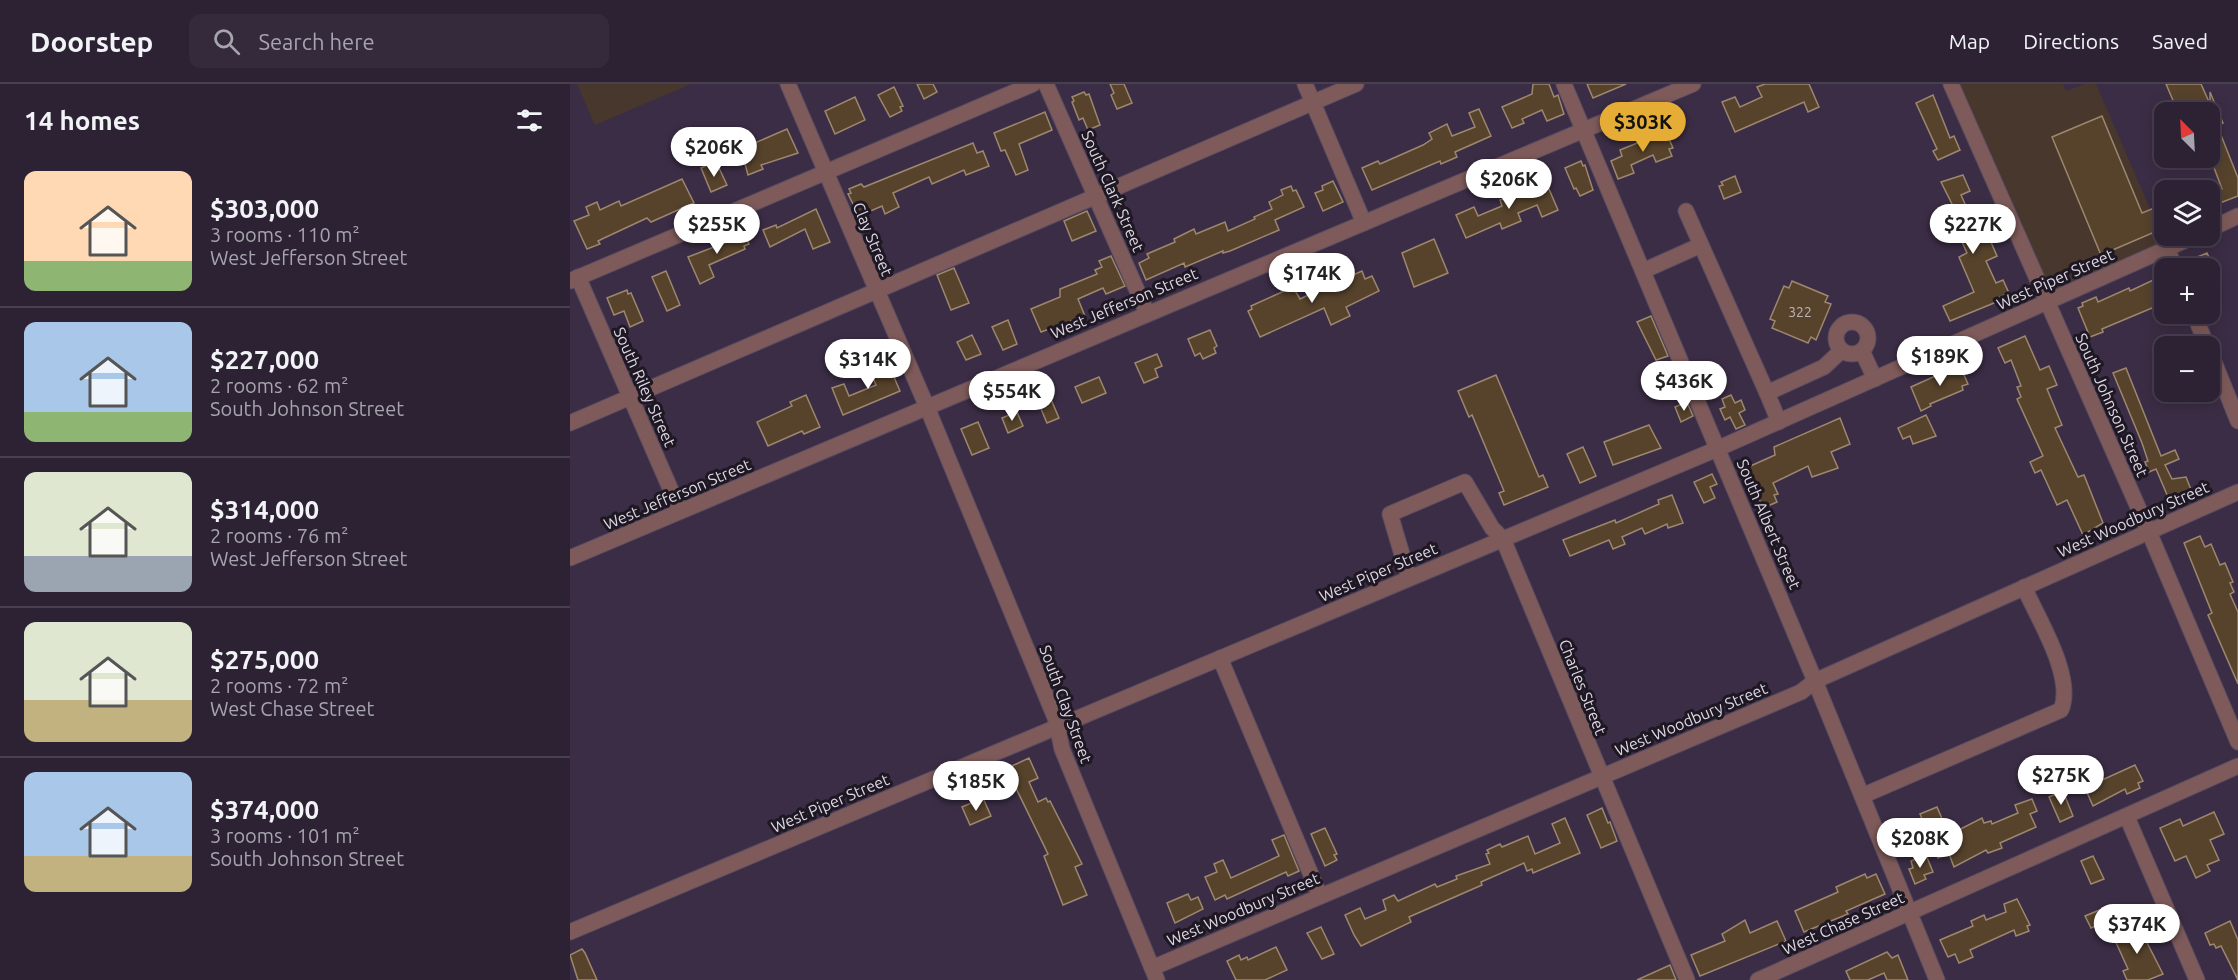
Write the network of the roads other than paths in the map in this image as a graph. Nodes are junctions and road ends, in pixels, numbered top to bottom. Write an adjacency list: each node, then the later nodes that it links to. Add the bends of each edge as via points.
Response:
1 (788, 84): 11 (street, Clay Street)
2 (1032, 84): 11 (street)
3 (1046, 84): 12 (street, South Clark Street)
4 (1305, 84): 9 (street)
5 (1356, 84): 9 (street)
6 (1564, 84): 10 (street, South Albert Street)
7 (1693, 84): 10 (street, West Jefferson Street)
8 (1951, 84): 24 (street, South Johnson Street)
9 (1312, 102): 12 (street); 15 (street)
10 (1584, 130): 15 (street, West Jefferson Street); 21 (street, South Albert Street)
11 (825, 172): 22 (street); 23 (street, Clay Street)
12 (1095, 194): 23 (street); 25 (street, South Clark Street)
13 (1686, 211): 17 (street)
14 (2238, 216): 16 (street)
15 (1364, 223): 25 (street, West Jefferson Street)
16 (2220, 224)
17 (1701, 245): 21 (street); 30 (street)
18 (2172, 246): 19 (street, West Piper Street)
19 (2167, 248): 20 (street); 24 (street, West Piper Street)
20 (2171, 258)
21 (1643, 271): 36 (street, South Albert Street)
22 (574, 279): 31 (street, South Riley Street)
23 (877, 292): 31 (street); 32 (street, Clay Street)
24 (2046, 303): 29 (street, West Piper Street); 39 (street, South Johnson Street)
25 (1147, 313): 32 (street, West Jefferson Street)
26 (1841, 351): 27 (street); 27 (street, via 1836,336 1840,327 1850,322 1860,324 1866,332 1867,342); 30 (street, via 1824,367)
27 (1862, 351): 29 (street)
28 (2220, 377): 33 (street)
29 (1875, 379): 34 (street, West Piper Street)
30 (1767, 393): 34 (street)
31 (630, 398): 35 (street); 38 (street, South Riley Street)
32 (927, 407): 38 (street, West Jefferson Street); 46 (street, South Clay Street)
33 (2238, 421)
34 (1779, 422): 36 (street, West Piper Street)
35 (570, 423)
36 (1717, 449): 40 (street, West Piper Street); 45 (street, South Albert Street)
37 (2238, 492): 39 (street, West Woodbury Street)
38 (680, 512): 41 (street, West Jefferson Street)
39 (2149, 532): 43 (street, West Woodbury Street); 47 (street, South Johnson Street)
40 (1503, 539): 42 (street, West Piper Street); 42 (street, Charles Street, via 1492,528 1465,482 1390,514); 49 (street, Charles Street)
41 (570, 558)
42 (1409, 578): 44 (street, West Piper Street)
43 (2024, 587): 45 (street, West Woodbury Street); 50 (street, via 2065,679 2066,699 2061,710)
44 (1220, 658): 46 (street, West Piper Street); 52 (street)
45 (1815, 681): 49 (street, West Woodbury Street, via 1801,692); 50 (street, South Albert Street)
46 (1057, 726): 54 (street, West Piper Street); 55 (street, South Clay Street, via 1062,749)
47 (2238, 742)
48 (2238, 766): 51 (street, West Chase Street)
49 (1600, 777): 52 (street, West Woodbury Street); 56 (street, Charles Street)
50 (1862, 796): 53 (street, South Albert Street)
51 (2127, 817): 53 (street, West Chase Street); 59 (street)
52 (1320, 896): 55 (street, West Woodbury Street)
53 (1909, 913): 57 (street, West Chase Street); 58 (street, South Albert Street)
54 (570, 932)
55 (1154, 974)
56 (1686, 980)
57 (1758, 980)
58 (1937, 980)
59 (2197, 980)

